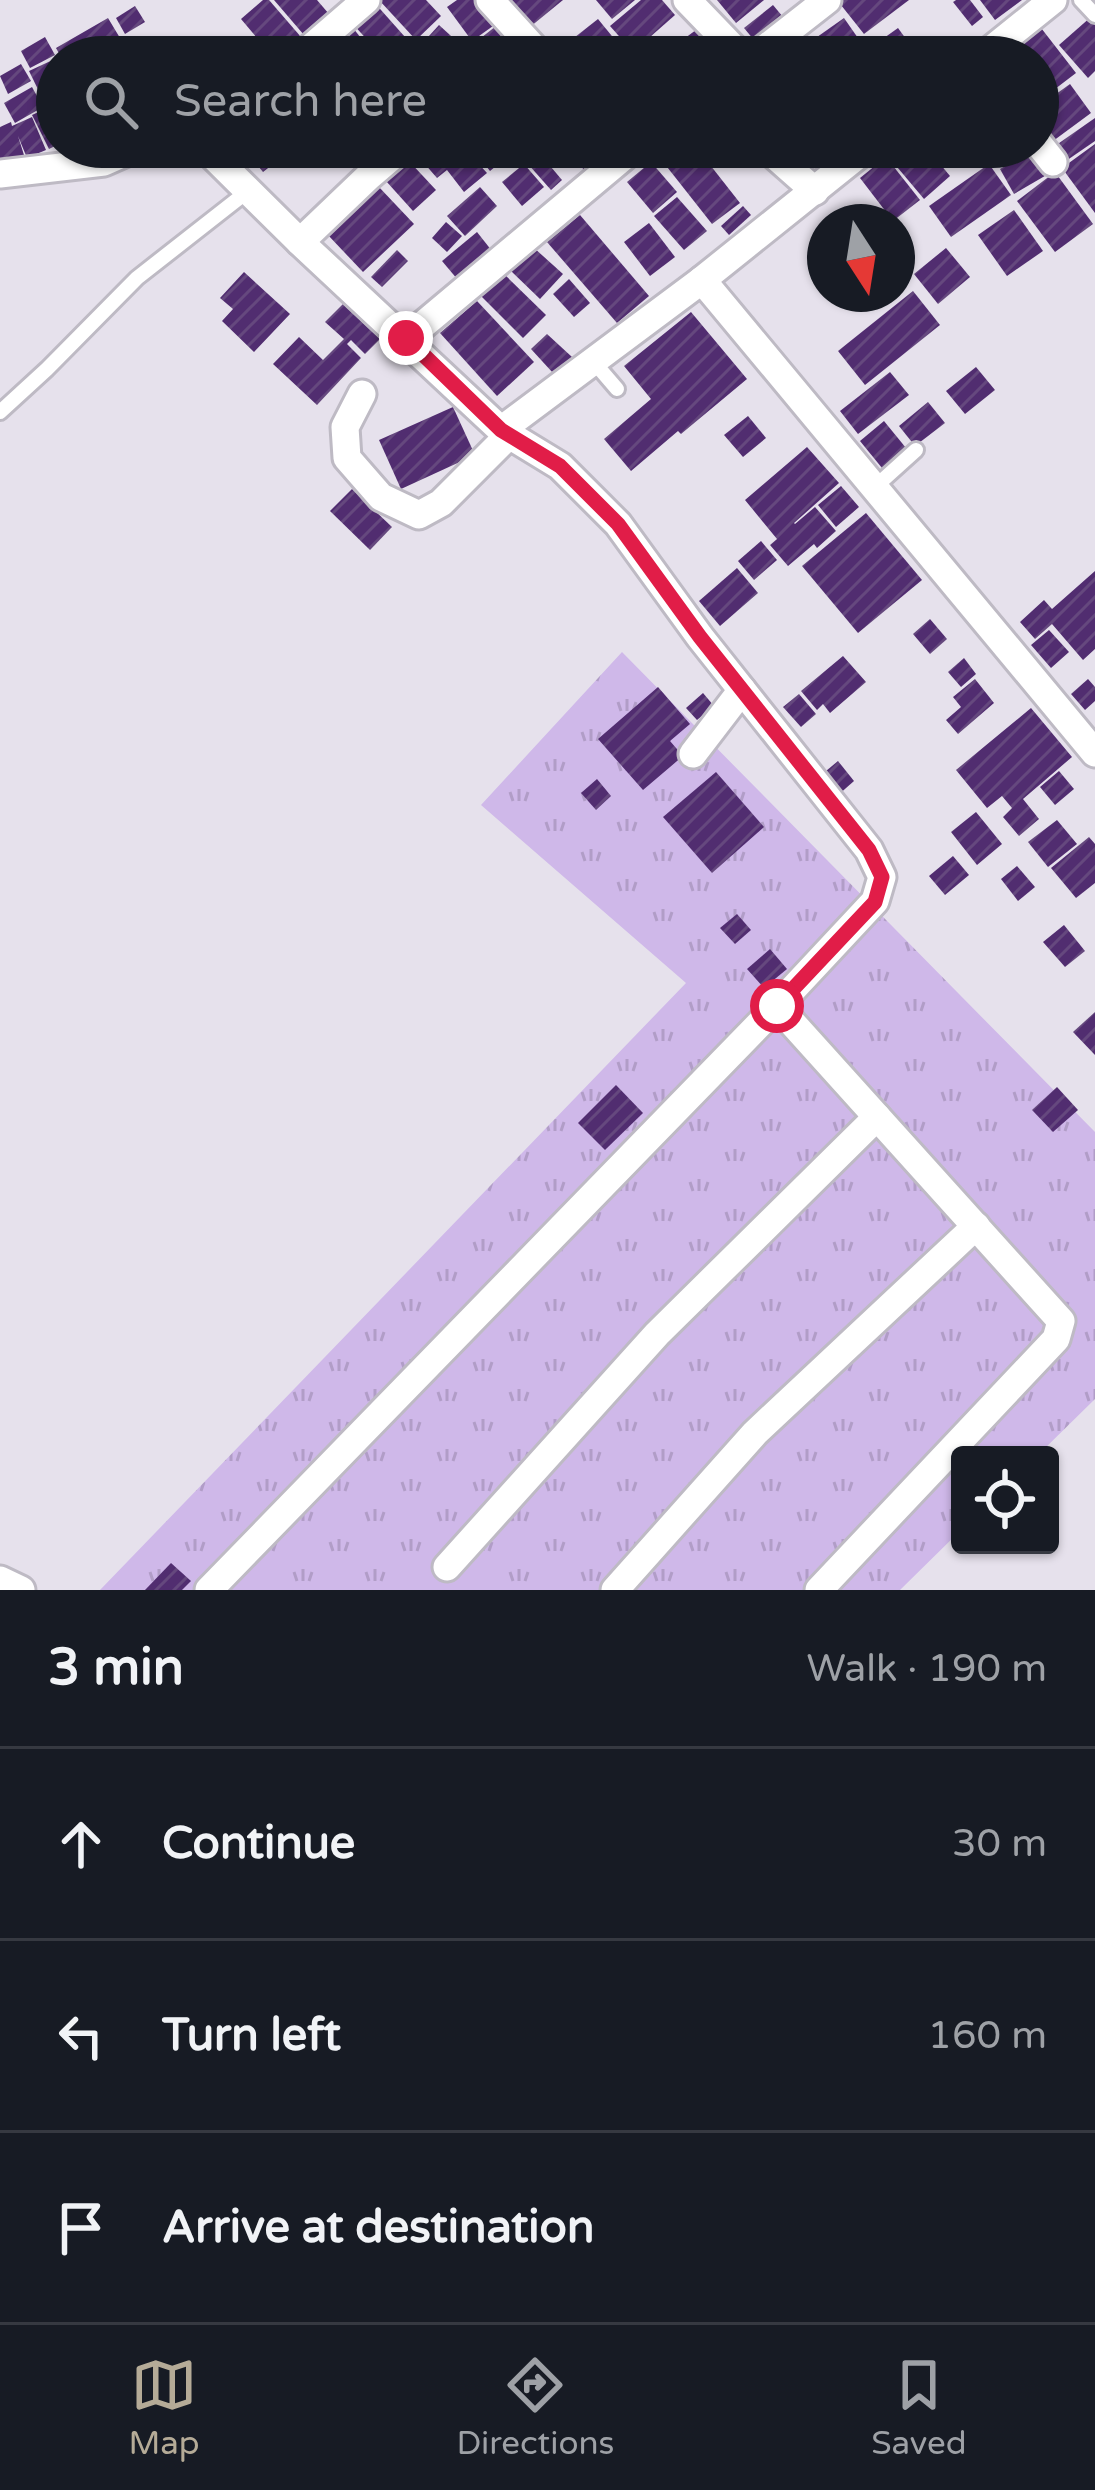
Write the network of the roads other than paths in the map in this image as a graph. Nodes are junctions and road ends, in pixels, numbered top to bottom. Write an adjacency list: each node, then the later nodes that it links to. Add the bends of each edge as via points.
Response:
1 (366, 0): 8 (street)
2 (490, 0): 9 (street)
3 (687, 0): 10 (street)
4 (827, 0): 11 (street)
5 (1053, 0): 12 (street)
6 (1081, 0): 7 (lane)
7 (1095, 15)
8 (324, 36)
9 (516, 36)
10 (722, 36)
11 (781, 36)
12 (1008, 36)
13 (52, 168): 19 (street)
14 (225, 168): 20 (street)
15 (380, 168): 22 (street)
16 (606, 168): 24 (street)
17 (789, 168): 21 (street)
18 (843, 168): 21 (street)
19 (0, 174)
20 (248, 191): 22 (street); 28 (lane, via 137,278)
21 (815, 191): 23 (street)
22 (299, 242): 24 (street)
23 (702, 280): 25 (street); 31 (street)
24 (406, 338): 29 (street)
25 (593, 361): 26 (lane); 29 (street)
26 (617, 389)
27 (362, 394): 29 (street, via 345,428 347,458 381,497 419,515 441,503)
28 (0, 412)
29 (505, 432): 32 (street, via 560,466 618,524)
30 (916, 450): 31 (lane)
31 (875, 488): 33 (street)
32 (742, 690): 34 (street); 35 (street, via 882,877 875,902)
33 (1095, 753)
34 (693, 754)
35 (777, 1006): 36 (street); 41 (street)
36 (877, 1117): 37 (street); 38 (street, via 657,1334)
37 (976, 1226): 42 (street, via 755,1433); 43 (street, via 1061,1321 1056,1339)
38 (446, 1567)
39 (0, 1580): 40 (street)
40 (21, 1590)
41 (209, 1590)
42 (615, 1590)
43 (819, 1590)

